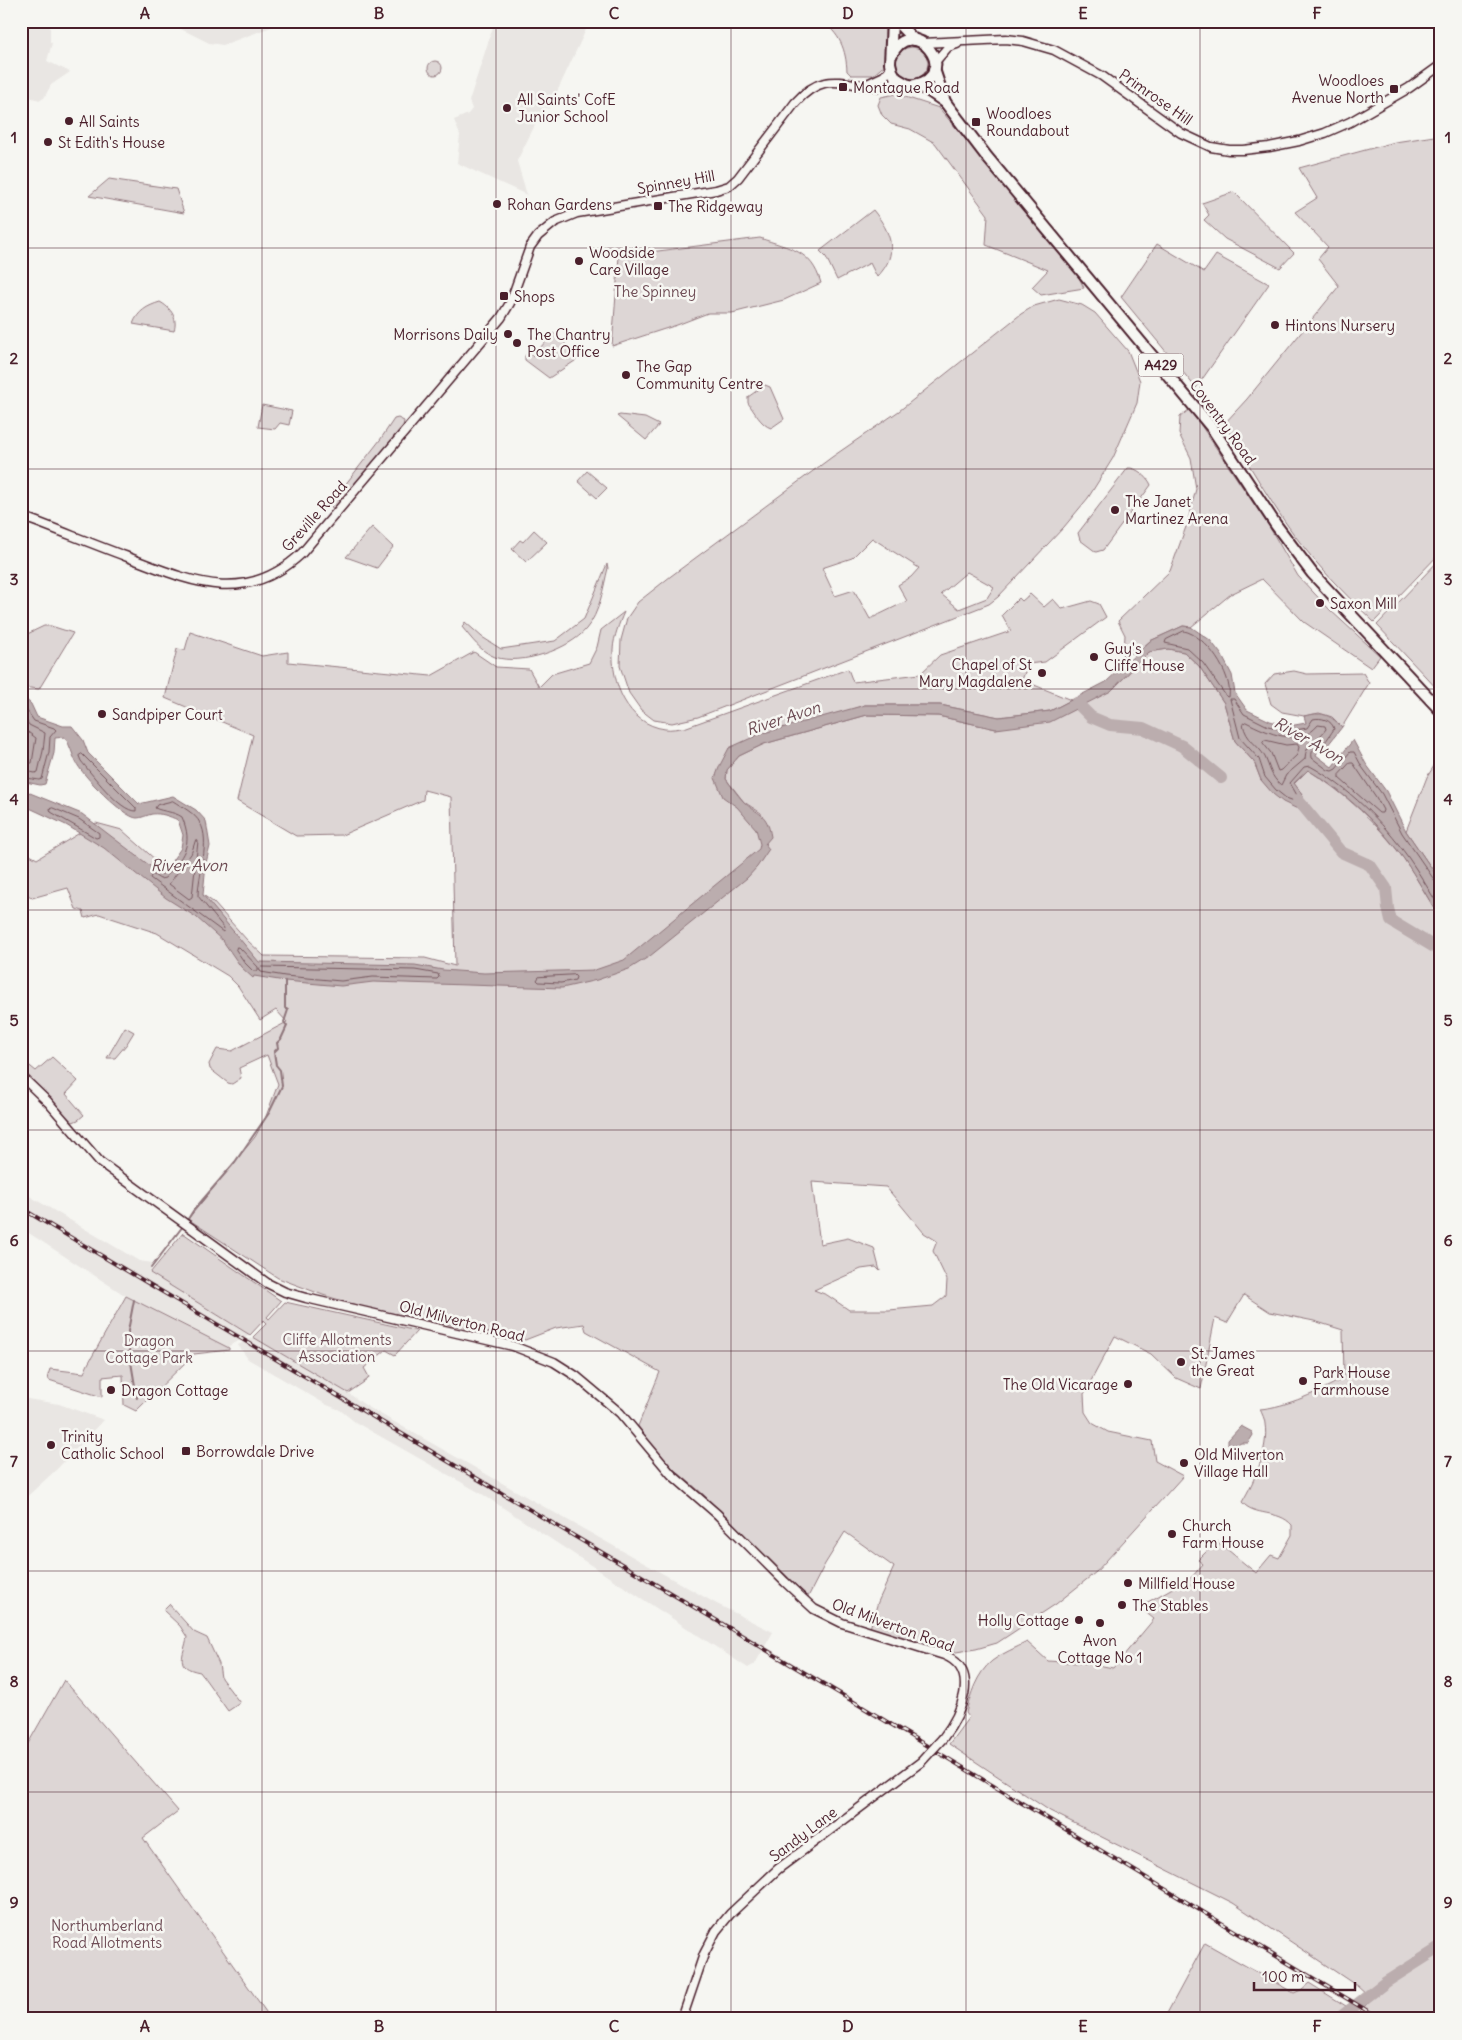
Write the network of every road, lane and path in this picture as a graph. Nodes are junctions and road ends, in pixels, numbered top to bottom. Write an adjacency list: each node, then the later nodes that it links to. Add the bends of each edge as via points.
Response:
1 (892, 21): 5 (main road)
2 (896, 21): 3 (main road, Coventry Road)
3 (919, 41): 4 (street, Primrose Hill); 5 (main road, via 899,45); 6 (main road, Coventry Road, via 932,51)
4 (961, 42): 6 (street, Primrose Hill, via 948,47); 7 (street, Primrose Hill, via 1012,40 1054,50 1108,80 1181,133 1211,147 1229,150 1270,147 1325,133 1409,88)
5 (891, 57): 8 (main road)
6 (935, 65): 9 (main road, via 925,81); 11 (main road, Coventry Road)
7 (1441, 65)
8 (891, 68): 9 (main road, Coventry Road, via 896,78); 10 (street, via 884,76)
9 (910, 84): 10 (street, Spinney Hill); 11 (main road, Coventry Road, via 935,94)
10 (865, 85): 12 (street, Spinney Hill, via 830,82 805,93 729,186 571,215 545,230)
11 (945, 102): 14 (main road, Coventry Road / A429, via 1212,428 1308,568)
12 (525, 259): 13 (street, Greville Road, via 501,318 302,553 278,571 236,585 202,584)
13 (21, 516)
14 (1441, 711)
15 (21, 1076): 16 (street, Old Milverton Road, via 100,1162 264,1281 285,1292 337,1306 513,1346 568,1371 620,1413 671,1474 717,1514 805,1601 842,1623 951,1658 960,1667)
16 (965, 1690): 17 (street, Sandy Lane, bridge, via 958,1716 921,1762 778,1869 730,1914 704,1954)
17 (682, 2019)

